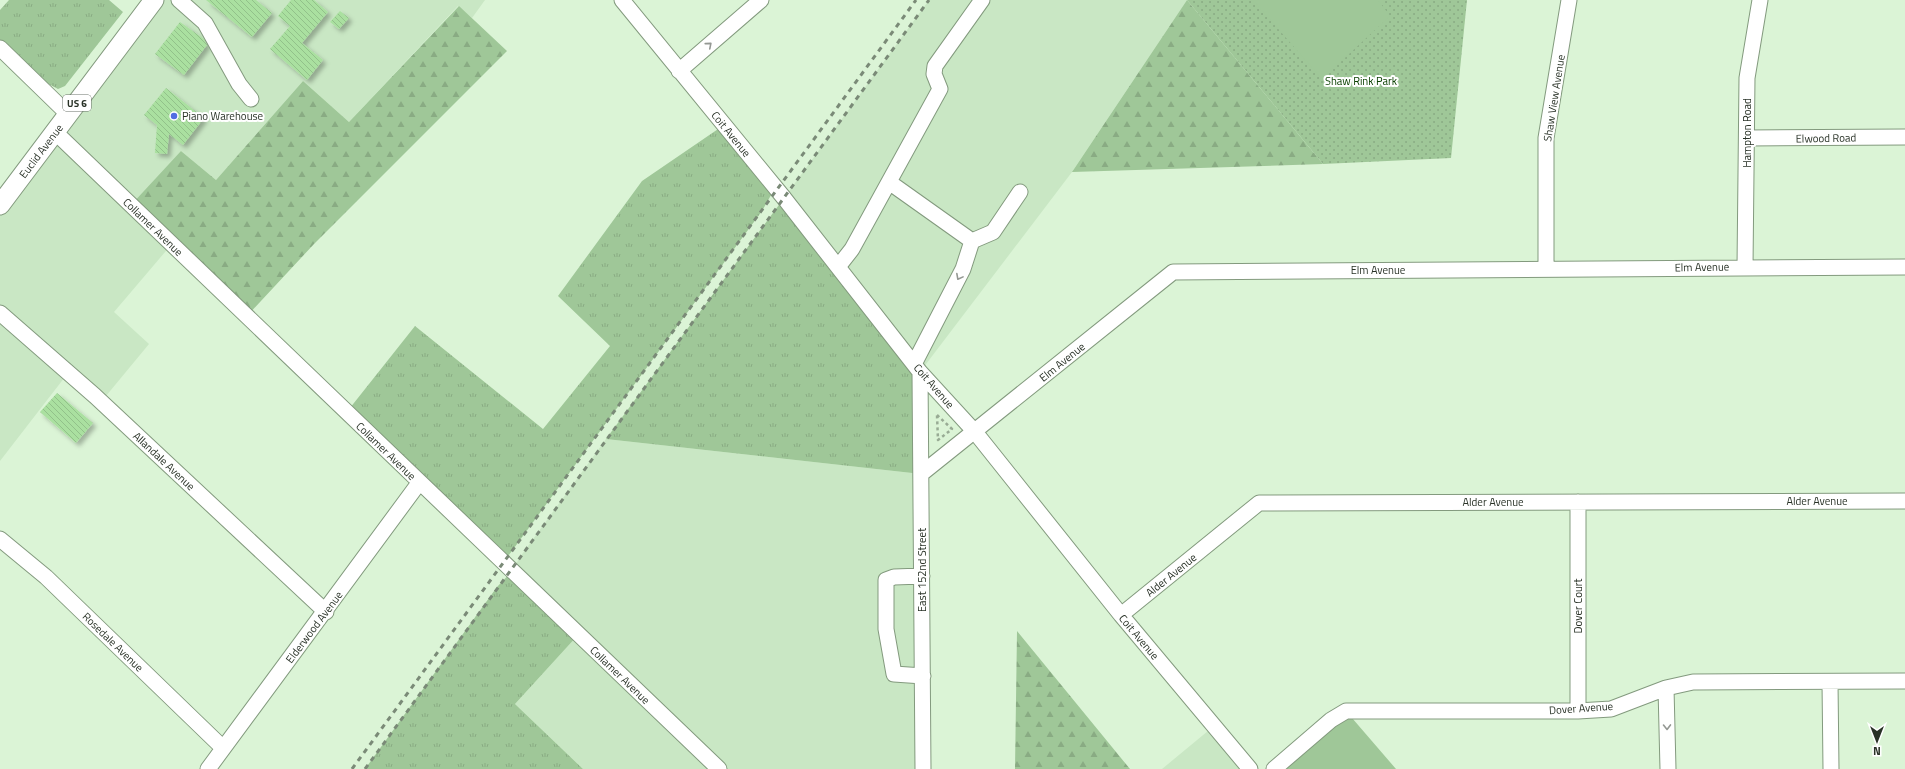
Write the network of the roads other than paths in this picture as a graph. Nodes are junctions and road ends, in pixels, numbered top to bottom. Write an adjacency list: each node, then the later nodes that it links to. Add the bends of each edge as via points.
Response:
1 (154, 0): 11 (main road, Euclid Avenue / US 6)
2 (179, 0): 10 (street, via 205,23 239,84)
3 (622, 0): 9 (street, Coit Avenue)
4 (761, 0): 9 (street, one-way to 4)
5 (982, 0): 15 (street, via 935,66 934,74 940,89)
6 (1569, 0): 22 (street, Shaw View Avenue, via 1546,138)
7 (1760, 0): 14 (street, Hampton Road, via 1747,78)
8 (0, 48): 11 (street)
9 (679, 71): 19 (street, Coit Avenue)
10 (251, 99)
11 (68, 114): 12 (main road, Euclid Avenue / US 6)
12 (55, 132): 17 (main road, Euclid Avenue / US 6); 27 (street, Collamer Avenue)
13 (1905, 137): 14 (street, Elwood Road)
14 (1747, 138): 20 (street, Hampton Road)
15 (888, 182): 18 (street); 19 (street, via 852,249)
16 (1020, 192): 18 (street, via 992,232)
17 (0, 205)
18 (972, 241): 24 (street, one-way to 24, via 963,269)
19 (838, 267): 24 (street, Coit Avenue)
20 (1745, 267): 21 (street, Elm Avenue); 22 (street, Elm Avenue)
21 (1905, 267)
22 (1546, 269): 25 (street, Elm Avenue, via 1173,272)
23 (0, 312): 32 (street, Allandale Avenue, via 95,396)
24 (917, 368): 25 (street, Coit Avenue); 26 (street, East 152nd Street)
25 (975, 432): 26 (street, Elm Avenue); 33 (street, Coit Avenue)
26 (921, 474): 31 (street, East 152nd Street)
27 (419, 484): 32 (street, Elderwood Avenue); 41 (street, Collamer Avenue)
28 (1905, 501): 29 (street, Alder Avenue)
29 (1578, 502): 33 (street, Alder Avenue, via 1258,503); 38 (street, Dover Court)
30 (0, 539): 39 (street, Rosedale Avenue, via 46,577)
31 (922, 576): 34 (street, East 152nd Street); 34 (street, via 894,577 886,580 886,629 894,674)
32 (326, 612): 39 (street, Elderwood Avenue)
33 (1121, 615): 43 (street, Coit Avenue)
34 (923, 676): 42 (street, East 152nd Street)
35 (1905, 681): 36 (street, Dover Avenue)
36 (1830, 682): 37 (street, Dover Avenue, via 1693,682); 46 (street)
37 (1666, 688): 38 (street, Dover Avenue, via 1611,709); 45 (street, one-way to 45)
38 (1578, 711): 44 (street, Dover Avenue, via 1346,711 1331,720)
39 (223, 748): 40 (street, Elderwood Avenue)
40 (208, 769)
41 (719, 769)
42 (924, 769)
43 (1250, 769)
44 (1274, 769)
45 (1668, 769)
46 (1831, 769)

